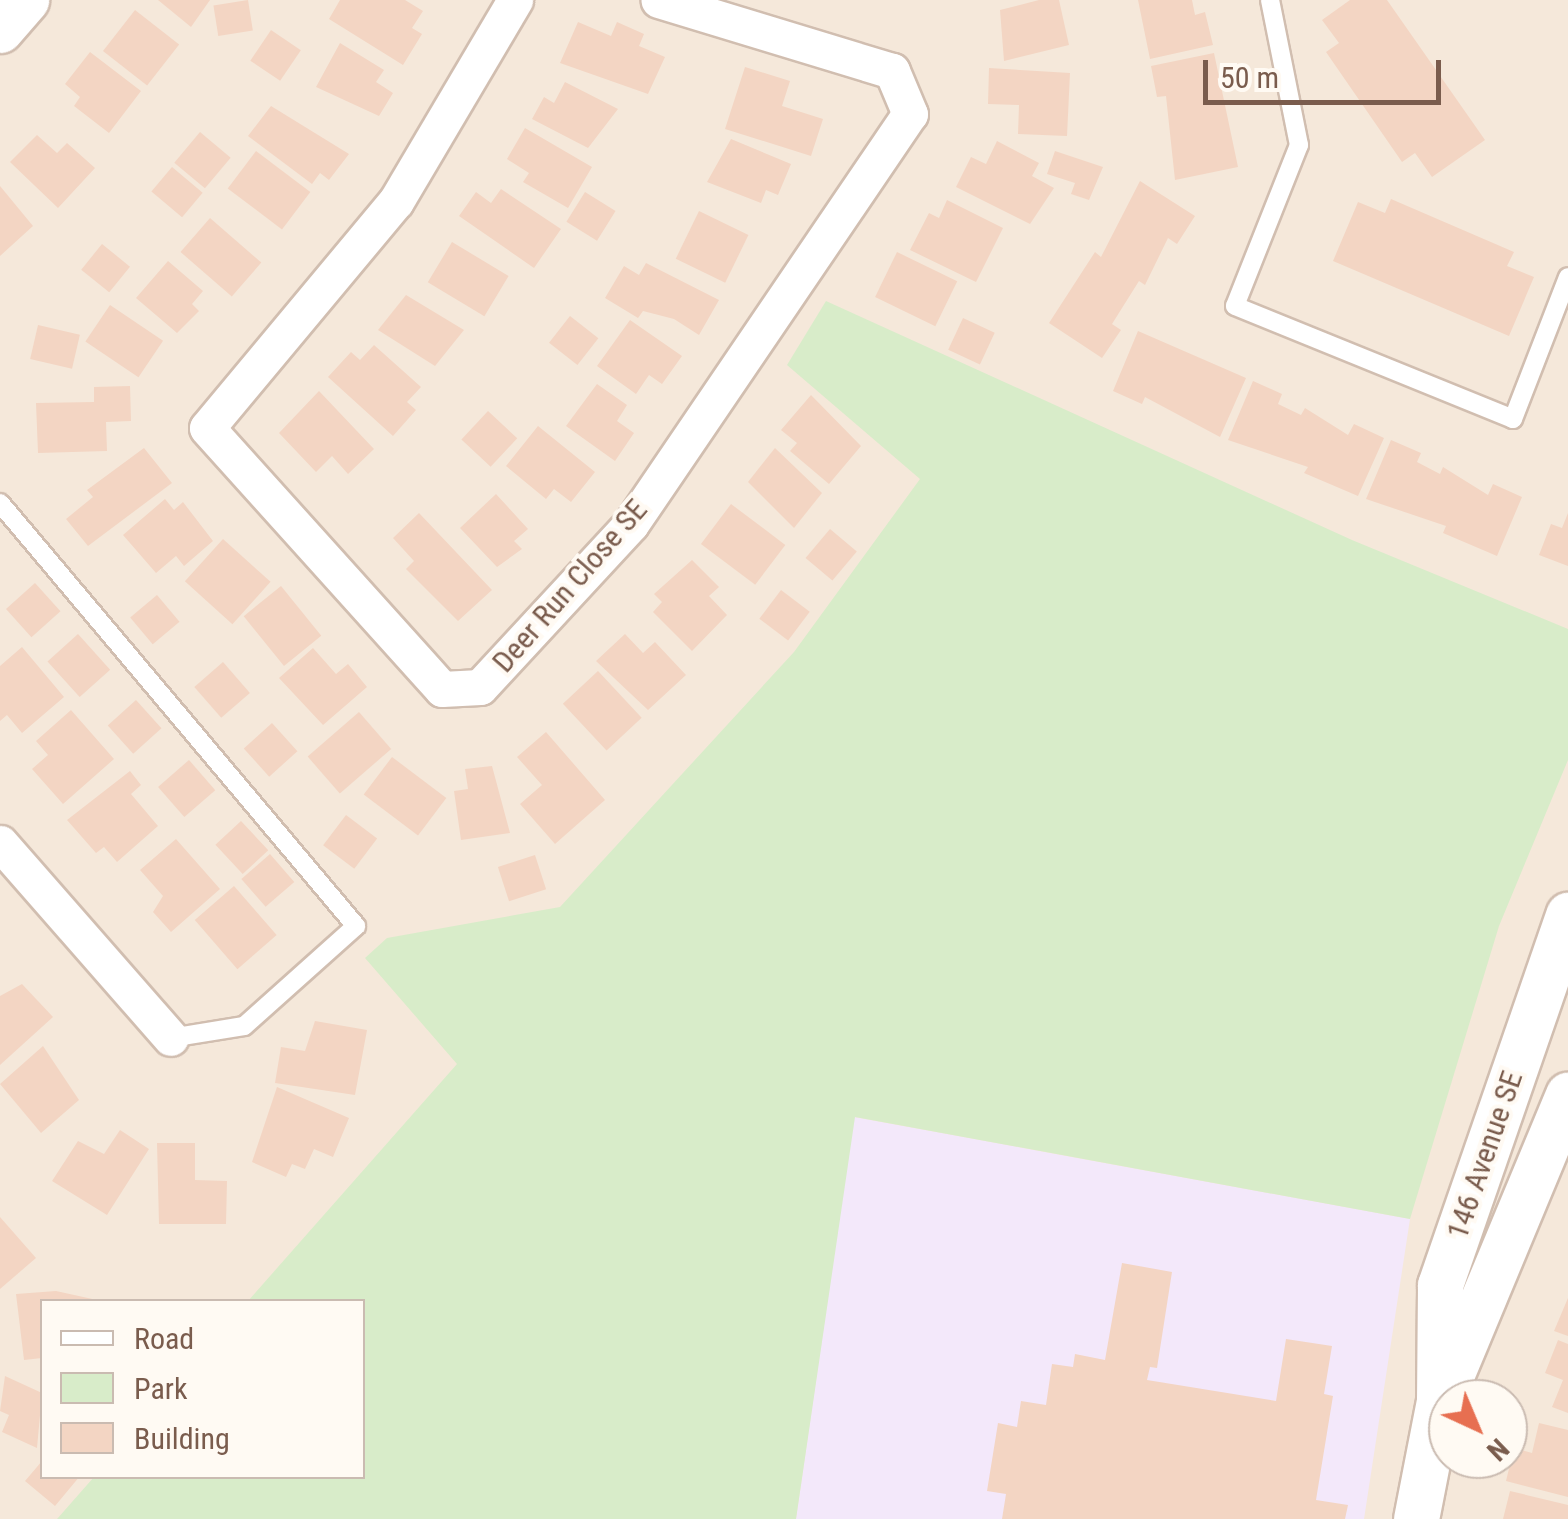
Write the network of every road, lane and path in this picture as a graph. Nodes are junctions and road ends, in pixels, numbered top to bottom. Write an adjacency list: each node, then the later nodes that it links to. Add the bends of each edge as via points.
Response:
1 (26, 0): 5 (street)
2 (516, 0): 3 (street, Deer Run Close SE, via 396,201 207,428 442,689 480,687 631,524 910,114 892,72)
3 (658, 0)
4 (1270, 0): 6 (lane, via 1299,145 1235,306 1513,419)
5 (0, 30)
6 (1568, 277)
7 (0, 503): 10 (lane, via 356,926 244,1026)
8 (0, 842): 10 (street)
9 (1565, 932): 12 (street, 146 Avenue SE, via 1440,1285)
10 (170, 1038)
11 (1568, 1094): 13 (street, 146 Avenue SE, via 1488,1300)
12 (1439, 1379)
13 (1450, 1379)
14 (1428, 1457): 15 (street, 146 Avenue SE)
15 (1416, 1519)

